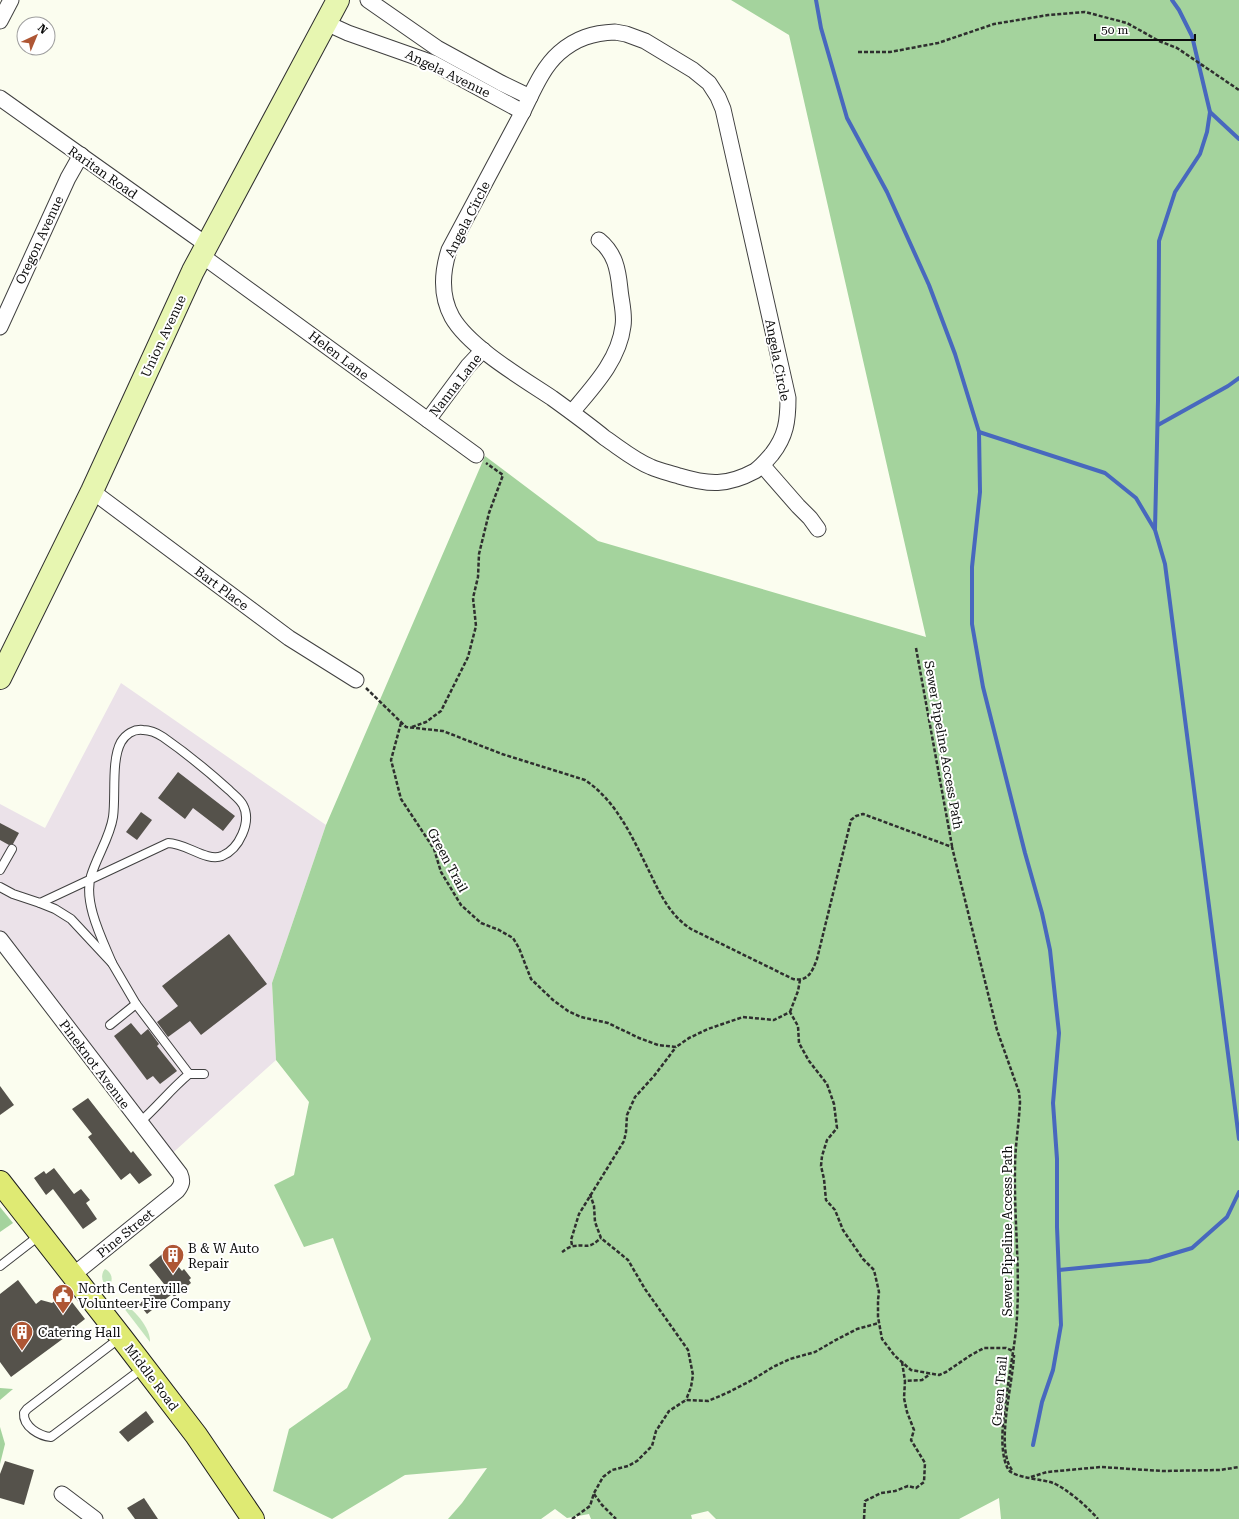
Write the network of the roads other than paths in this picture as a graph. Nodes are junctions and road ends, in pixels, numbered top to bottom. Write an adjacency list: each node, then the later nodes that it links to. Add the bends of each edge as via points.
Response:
1 (11, 0): 4 (street)
2 (338, 0): 5 (street, Union Avenue)
3 (368, 0): 6 (street, Angela Avenue, via 437,48)
4 (1, 16)
5 (326, 23): 8 (street, Angela Avenue, via 432,62); 11 (street, Union Avenue)
6 (530, 97): 8 (street, Angela Circle); 17 (street, Angela Circle, via 548,66 570,44 583,37 615,32 636,36 693,70 709,83 718,97 724,109 788,398 784,432 779,445)
7 (0, 98): 9 (street, Raritan Road)
8 (523, 112): 13 (street, Angela Circle, via 449,250 444,265 444,294 452,316 466,336)
9 (81, 155): 11 (street, Raritan Road); 12 (street, Oregon Avenue)
10 (599, 240): 14 (street, via 608,247 618,272 623,326 614,357)
11 (204, 250): 15 (street, Helen Lane); 18 (street, Union Avenue)
12 (0, 327)
13 (483, 350): 14 (street, Angela Circle); 15 (street, Nanna Lane)
14 (572, 412): 17 (street, Angela Circle, via 631,457 651,467 697,482 717,483 734,480)
15 (428, 420): 16 (street, Helen Lane)
16 (476, 455)
17 (763, 466): 19 (street)
18 (92, 491): 20 (street, Union Avenue); 21 (street, Bart Place, via 289,638)
19 (818, 529)
20 (0, 678)
21 (356, 680)
22 (12, 849): 23 (lane)
23 (0, 870)
24 (90, 878): 24 (lane, via 168,842 186,846 210,857 223,856 236,845 244,830 244,806 223,785 162,737 148,730 134,730 121,742 117,752 113,819); 26 (lane); 28 (lane, via 90,899 94,919)
25 (0, 887): 26 (lane)
26 (40, 903): 28 (lane, via 71,919)
27 (0, 939): 33 (street, Pineknot Avenue)
28 (112, 963): 29 (lane)
29 (136, 1004): 30 (lane); 31 (lane)
30 (110, 1024)
31 (189, 1074): 32 (lane); 33 (lane)
32 (204, 1074)
33 (140, 1122): 35 (street, Pineknot Avenue, via 180,1174 182,1183)
34 (0, 1182): 36 (main road, Middle Road)
35 (177, 1191): 38 (street, Pine Street)
36 (41, 1234): 37 (lane); 38 (main road, Middle Road)
37 (0, 1266)
38 (73, 1274): 39 (main road, Middle Road)
39 (121, 1337): 40 (main road, Middle Road); 40 (lane, via 27,1409 24,1419 32,1429 48,1437 54,1436)
40 (144, 1367): 43 (main road, Middle Road)
41 (62, 1494): 42 (street)
42 (95, 1519)
43 (254, 1519)

